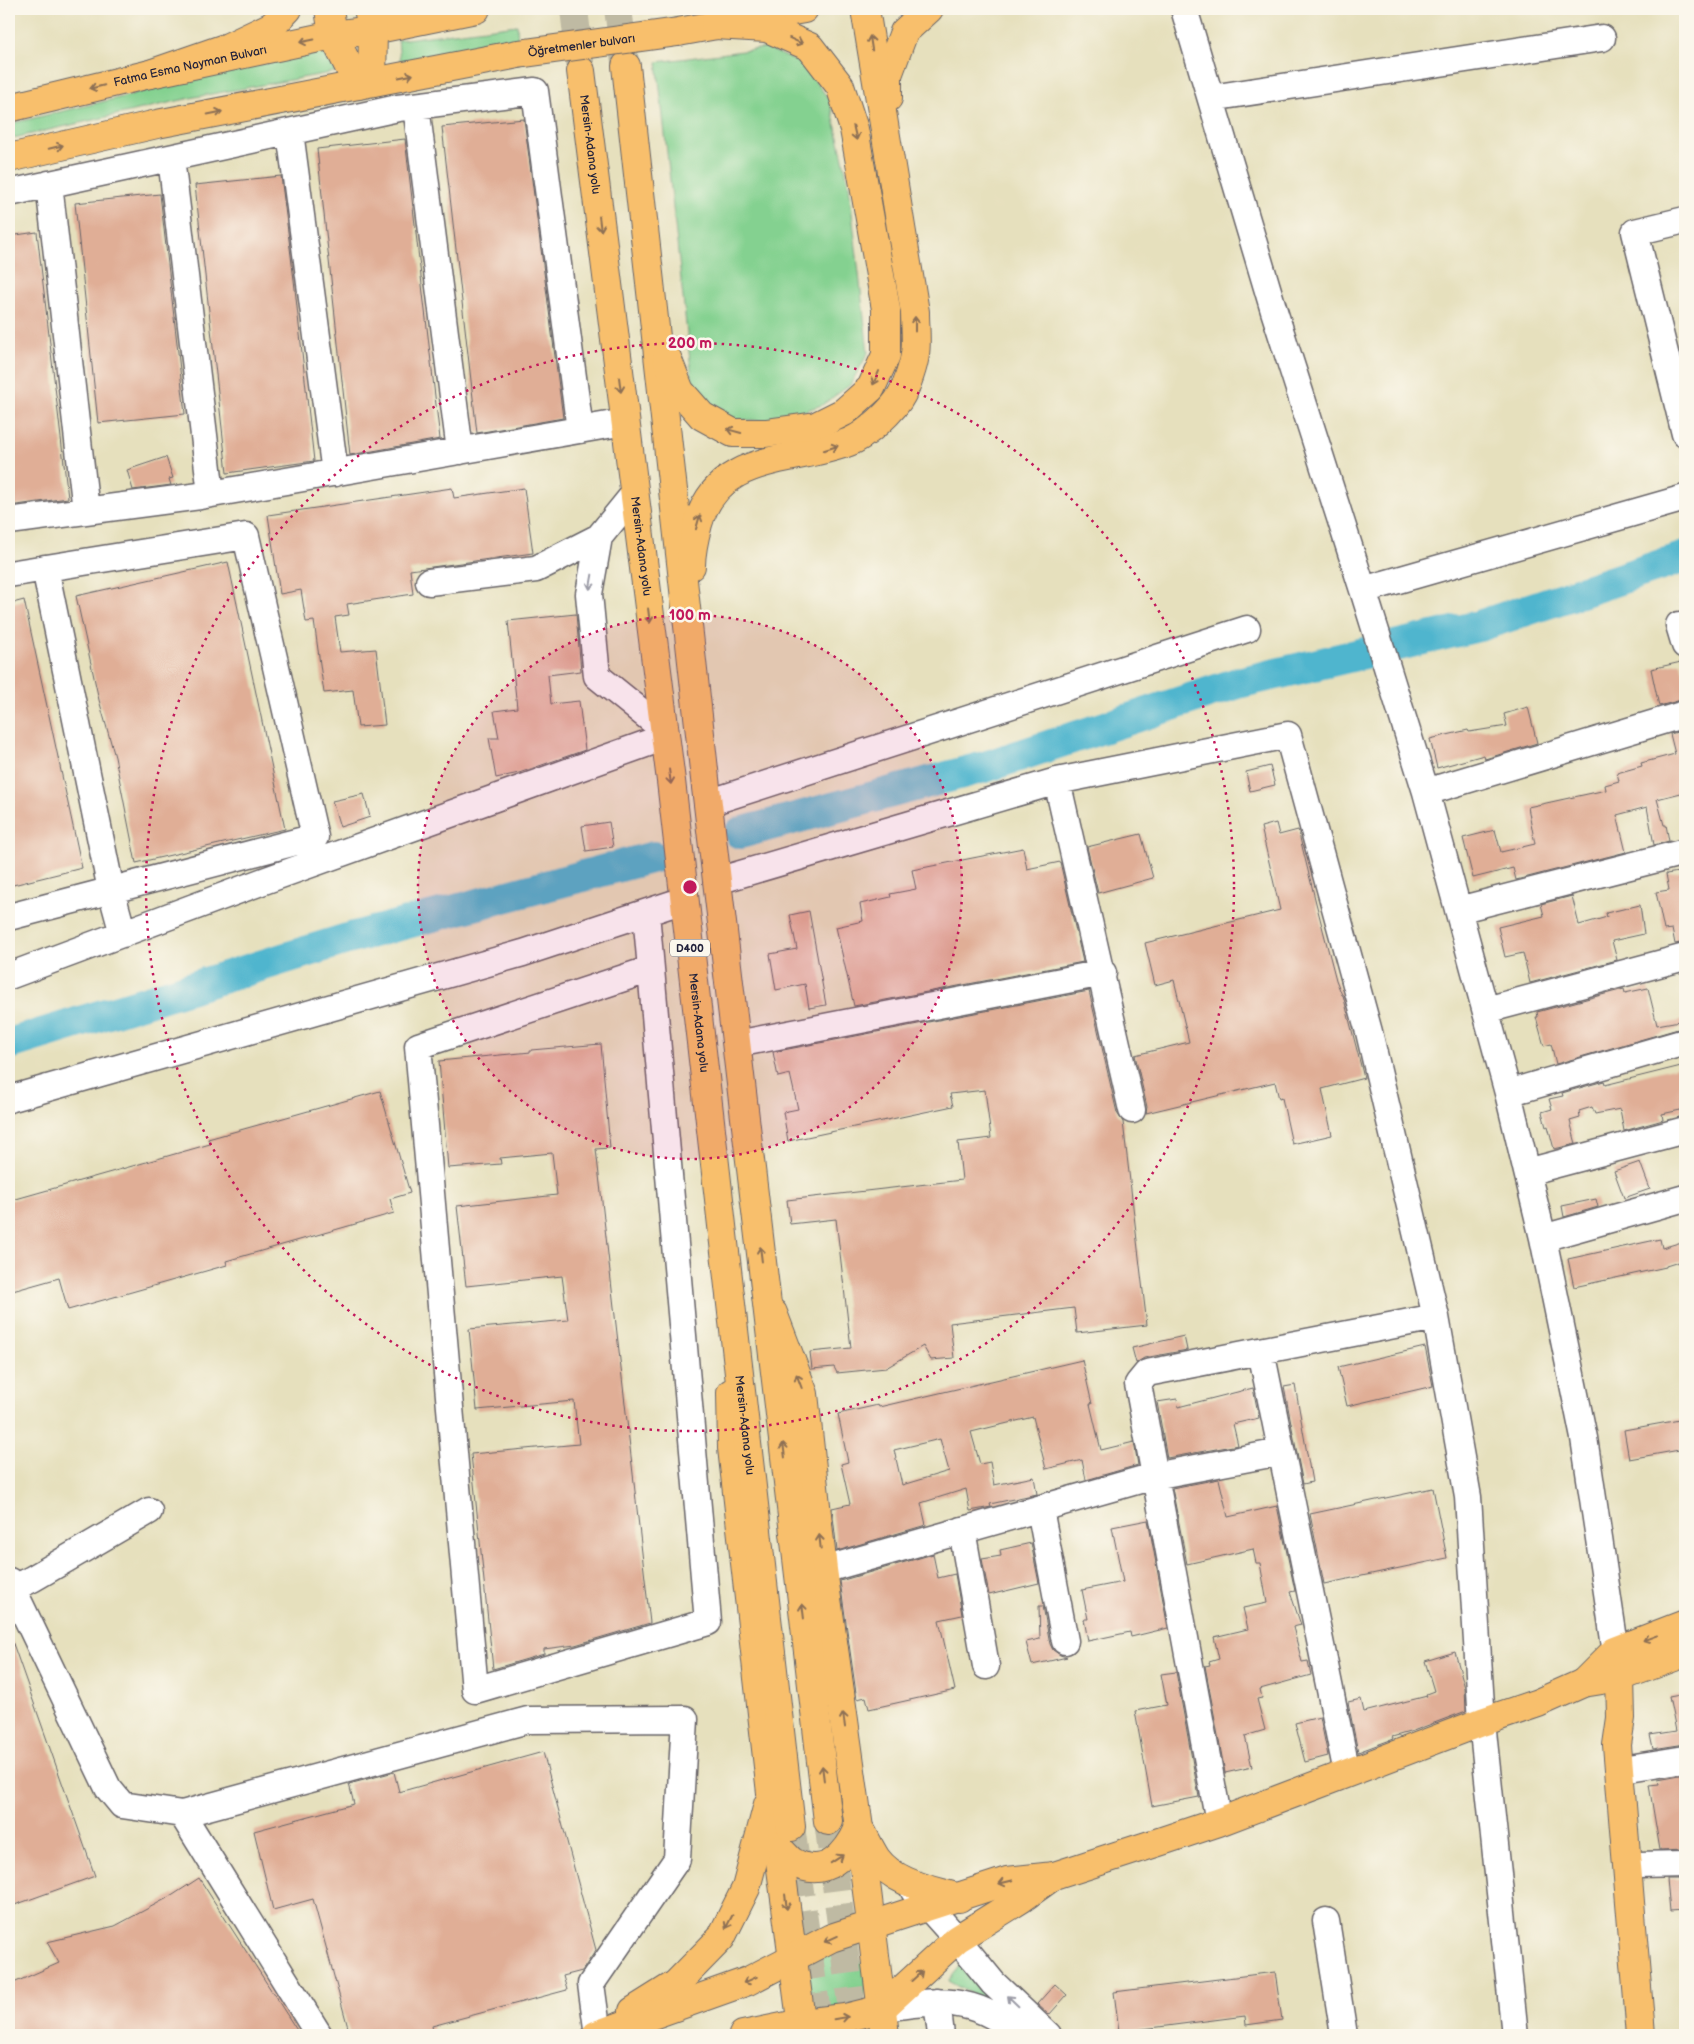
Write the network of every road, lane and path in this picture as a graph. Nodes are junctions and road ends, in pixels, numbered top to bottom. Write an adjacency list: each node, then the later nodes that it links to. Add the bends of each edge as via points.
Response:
1 (288, 9): 13 (main road, via 272,26 228,47)
2 (329, 9): 10 (main road)
3 (476, 9): 8 (main road)
4 (804, 9): 9 (main road, Öğretmenler bulvarı)
5 (865, 9): 19 (main road, one-way to 5)
6 (929, 9): 19 (main road, via 904,32 888,75)
7 (1184, 9): 15 (street)
8 (370, 19): 10 (main road, Fatma Esma Nayman Bulvarı); 14 (main road)
9 (715, 25): 14 (main road, Öğretmenler bulvarı, one-way to 9, bridge, via 518,54); 44 (main road, D400, one-way to 44, via 767,28 810,47 840,86 854,129 886,309 886,355 871,388 844,412 816,426 766,433 733,433 702,416 680,391 666,357 626,66)
10 (334, 35): 13 (main road, Fatma Esma Nayman Bulvarı, one-way to 13); 14 (main road)
11 (1602, 38): 15 (street)
12 (581, 71): 25 (main road, Mersin-Adana yolu / D400, one-way to 25)
13 (150, 74): 17 (main road, Fatma Esma Nayman Bulvarı, one-way to 17)
14 (365, 84): 20 (main road, one-way to 14, via 157,124)
15 (1211, 98): 39 (street, via 1274,311)
16 (416, 106): 18 (street); 26 (street, via 535,91); 28 (street)
17 (9, 108)
18 (290, 132): 21 (street); 29 (street)
19 (888, 147): 44 (main road, one-way to 19, via 692,615 691,550 701,512 720,484 743,470 851,442 879,422 902,395 915,355 915,312)
20 (9, 158)
21 (171, 158): 22 (street); 30 (street)
22 (49, 184): 23 (street); 33 (street)
23 (9, 193)
24 (1685, 220): 27 (street, via 1635,232)
25 (625, 422): 26 (street); 31 (main road, Mersin-Adana yolu / D400)
26 (580, 430): 28 (street)
27 (1685, 434)
28 (460, 451): 29 (street)
29 (335, 473): 30 (street)
30 (211, 494): 33 (street)
31 (634, 494): 35 (street); 42 (main road, Mersin-Adana yolu / D400, one-way to 42)
32 (1685, 498): 39 (street)
33 (86, 511): 34 (street)
34 (9, 521)
35 (599, 537): 38 (street, via 536,569); 42 (street, one-way to 42, via 589,594 597,676)
36 (45, 568): 37 (street); 48 (street); 48 (street, via 246,536 315,837)
37 (9, 574)
38 (429, 582)
39 (1363, 590): 45 (street)
40 (1247, 629): 44 (street)
41 (1685, 714): 45 (street)
42 (664, 734): 49 (main road, Mersin-Adana yolu / D400, one-way to 49); 53 (street)
43 (1057, 781): 47 (street); 56 (street); 70 (street, via 1288,736 1368,1032)
44 (707, 791): 47 (main road, D400)
45 (1426, 792): 50 (street)
46 (1685, 852): 50 (street)
47 (718, 881): 60 (main road, D400)
48 (111, 890): 52 (street); 53 (street)
49 (684, 900): 51 (street); 69 (main road, Mersin-Adana yolu / D400)
50 (1458, 910): 58 (street)
51 (646, 912): 55 (street); 62 (street, via 523,953)
52 (9, 917)
53 (123, 934): 57 (street)
54 (1685, 957): 58 (street)
55 (651, 969): 55 (street, via 418,1046 475,1690 708,1622)
56 (1102, 973): 60 (street); 63 (street)
57 (9, 976)
58 (1486, 1010): 61 (street)
59 (1685, 1042): 61 (street)
60 (737, 1044): 68 (main road, D400, one-way to 60)
61 (1508, 1093): 65 (street)
62 (9, 1099)
63 (1132, 1110)
64 (1685, 1130): 65 (street)
65 (1527, 1172): 67 (street)
66 (1685, 1198): 67 (street)
67 (1543, 1238): 82 (street, via 1584,1438)
68 (766, 1293): 77 (main road, one-way to 68, via 804,1394); 91 (main road, D400, one-way to 68)
69 (730, 1297): 89 (main road, via 732,1448); 94 (main road, Mersin-Adana yolu / D400)
70 (1436, 1317): 71 (street); 85 (street, via 1468,1497)
71 (1261, 1352): 72 (street); 73 (street, via 1147,1373 1138,1384)
72 (1281, 1452): 73 (street); 88 (street)
73 (1154, 1476): 74 (street); 92 (street)
74 (1040, 1509): 76 (street); 80 (street)
75 (149, 1511): 78 (street, via 32,1579)
76 (962, 1530): 77 (street); 83 (street)
77 (823, 1570): 93 (main road, one-way to 77)
78 (10, 1586): 90 (street, via 108,1788 122,1805)
79 (1685, 1624): 82 (main road, one-way to 82)
80 (1065, 1642)
81 (1685, 1653): 82 (main road)
82 (1617, 1664): 84 (main road); 85 (main road, via 1538,1703)
83 (986, 1666)
84 (1621, 1718): 87 (main road, via 1628,1741); 117 (main road, via 1617,1745)
85 (1482, 1722): 88 (main road); 116 (street)
86 (1685, 1759): 87 (street)
87 (1629, 1768): 96 (main road)
88 (1347, 1773): 92 (main road)
89 (771, 1793): 94 (main road); 109 (main road, one-way to 109, via 746,1888 721,1938 676,1984)
90 (182, 1814): 108 (street); 109 (street, via 528,1720 685,1719 677,1859 591,1984)
91 (828, 1821)
92 (1218, 1822): 97 (main road)
93 (860, 1828): 94 (main road, one-way to 93, via 792,1862 805,1867 819,1867 844,1856); 98 (main road, via 877,1859); 102 (main road)
94 (785, 1838): 104 (main road, one-way to 104)
95 (1685, 1864): 96 (street)
96 (1638, 1865): 118 (main road)
97 (1054, 1876): 99 (main road, one-way to 99, via 1007,1881); 103 (main road)
98 (907, 1883): 99 (main road); 100 (street)
99 (958, 1898): 100 (main road)
100 (928, 1906): 102 (main road); 103 (street)
101 (1326, 1921): 115 (street)
102 (871, 1925): 104 (main road, one-way to 104, via 832,1938); 106 (main road)
103 (957, 1939): 106 (main road, one-way to 103); 114 (street, one-way to 103, via 993,1983)
104 (794, 1958): 107 (main road); 109 (main road, one-way to 109, via 748,1982)
105 (937, 2002): 106 (street); 112 (street); 113 (street, via 952,2002 982,2010)
106 (880, 2009): 107 (main road, one-way to 106); 111 (main road)
107 (803, 2029): 110 (main road)
108 (319, 2035)
109 (597, 2035)
110 (743, 2035)
111 (885, 2035)
112 (941, 2035)
113 (1019, 2035)
114 (1048, 2035)
115 (1344, 2035)
116 (1515, 2035)
117 (1642, 2035)
118 (1656, 2035)

